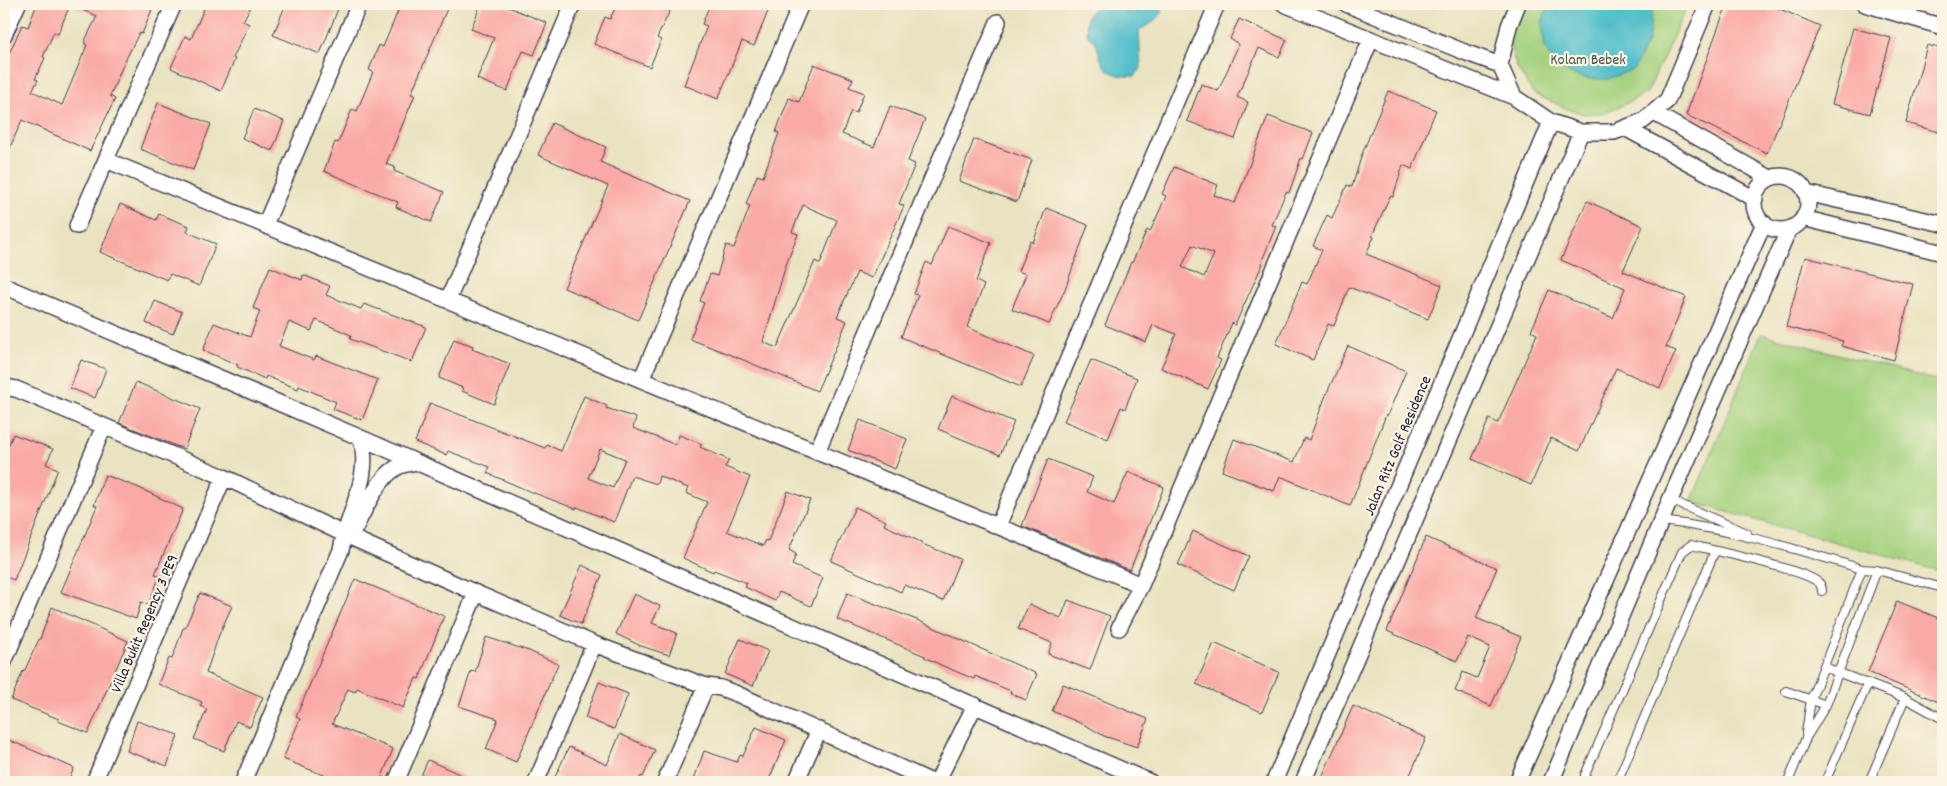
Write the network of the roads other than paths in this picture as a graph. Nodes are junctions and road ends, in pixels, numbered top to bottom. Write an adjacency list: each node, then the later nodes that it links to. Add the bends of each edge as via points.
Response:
1 (18, 4): 14 (street)
2 (174, 4): 22 (street)
3 (360, 4): 29 (street)
4 (574, 4): 34 (street)
5 (801, 4): 35 (street)
6 (1217, 4): 44 (street)
7 (1284, 4): 15 (street)
8 (1346, 4): 16 (street)
9 (1518, 4): 16 (street)
10 (1708, 4): 18 (street, via 1667,100)
11 (1865, 4): 13 (street)
12 (998, 22): 39 (street)
13 (1943, 27)
14 (4, 35)
15 (1371, 39): 17 (street); 50 (street)
16 (1500, 65): 17 (street)
17 (1514, 96): 19 (street)
18 (1654, 113): 20 (street); 23 (street)
19 (1551, 122): 21 (street); 78 (street, Jalan Ritz Golf Residence)
20 (1625, 128): 21 (street, via 1614,132); 25 (street)
21 (1581, 132): 79 (street)
22 (106, 160): 29 (street); 30 (street)
23 (1770, 178): 24 (street, via 1778,176 1795,180); 25 (street, via 1757,190)
24 (1806, 193): 26 (street, via 1807,211); 28 (street)
25 (1755, 199): 27 (street, via 1758,216)
26 (1803, 218): 31 (street); 32 (street)
27 (1764, 223): 31 (street, via 1771,228); 80 (street)
28 (1943, 224)
29 (265, 225): 34 (street)
30 (77, 226)
31 (1789, 229): 42 (street)
32 (1943, 253)
33 (4, 286): 38 (street)
34 (448, 300): 35 (street)
35 (641, 380): 39 (street)
36 (4, 387): 37 (street)
37 (104, 426): 41 (street); 56 (street)
38 (360, 438): 40 (street); 46 (street, via 365,453 364,467)
39 (817, 452): 44 (street)
40 (415, 462): 46 (street, via 397,466 389,473); 64 (street)
41 (224, 477): 46 (street); 69 (street, Villa Bukit Regency 3 PE9)
42 (1670, 500): 43 (street); 45 (lane)
43 (1662, 521): 45 (lane); 81 (street)
44 (998, 526): 50 (street)
45 (1758, 538): 48 (lane)
46 (345, 540): 53 (street); 70 (street)
47 (1716, 551): 52 (lane, via 1813,578); 82 (lane, via 1691,545 1682,552); 83 (lane)
48 (1862, 568): 49 (lane); 57 (lane)
49 (1877, 570): 51 (lane); 58 (lane)
50 (1141, 585): 54 (street)
51 (1943, 588)
52 (1822, 591)
53 (476, 593): 55 (street); 71 (street)
54 (1119, 628)
55 (594, 644): 60 (street); 72 (street)
56 (4, 662)
57 (1824, 667): 58 (lane); 63 (lane)
58 (1840, 672): 59 (lane); 65 (lane)
59 (1868, 683): 62 (lane); 85 (lane)
60 (706, 686): 67 (street, via 737,694); 73 (street)
61 (1786, 691): 63 (lane)
62 (1905, 698): 66 (lane); 86 (lane)
63 (1811, 699): 65 (lane); 68 (lane)
64 (975, 705): 76 (street); 77 (street)
65 (1826, 705): 68 (lane)
66 (1943, 719)
67 (819, 730): 74 (street); 75 (street)
68 (1806, 738): 84 (lane)
69 (94, 782)
70 (243, 782)
71 (396, 782)
72 (536, 782)
73 (665, 782)
74 (796, 782)
75 (932, 782)
76 (937, 782)
77 (1150, 782)
78 (1274, 782)
79 (1303, 782)
80 (1517, 782)
81 (1551, 782)
82 (1584, 782)
83 (1617, 782)
84 (1788, 782)
85 (1826, 782)
86 (1869, 782)

